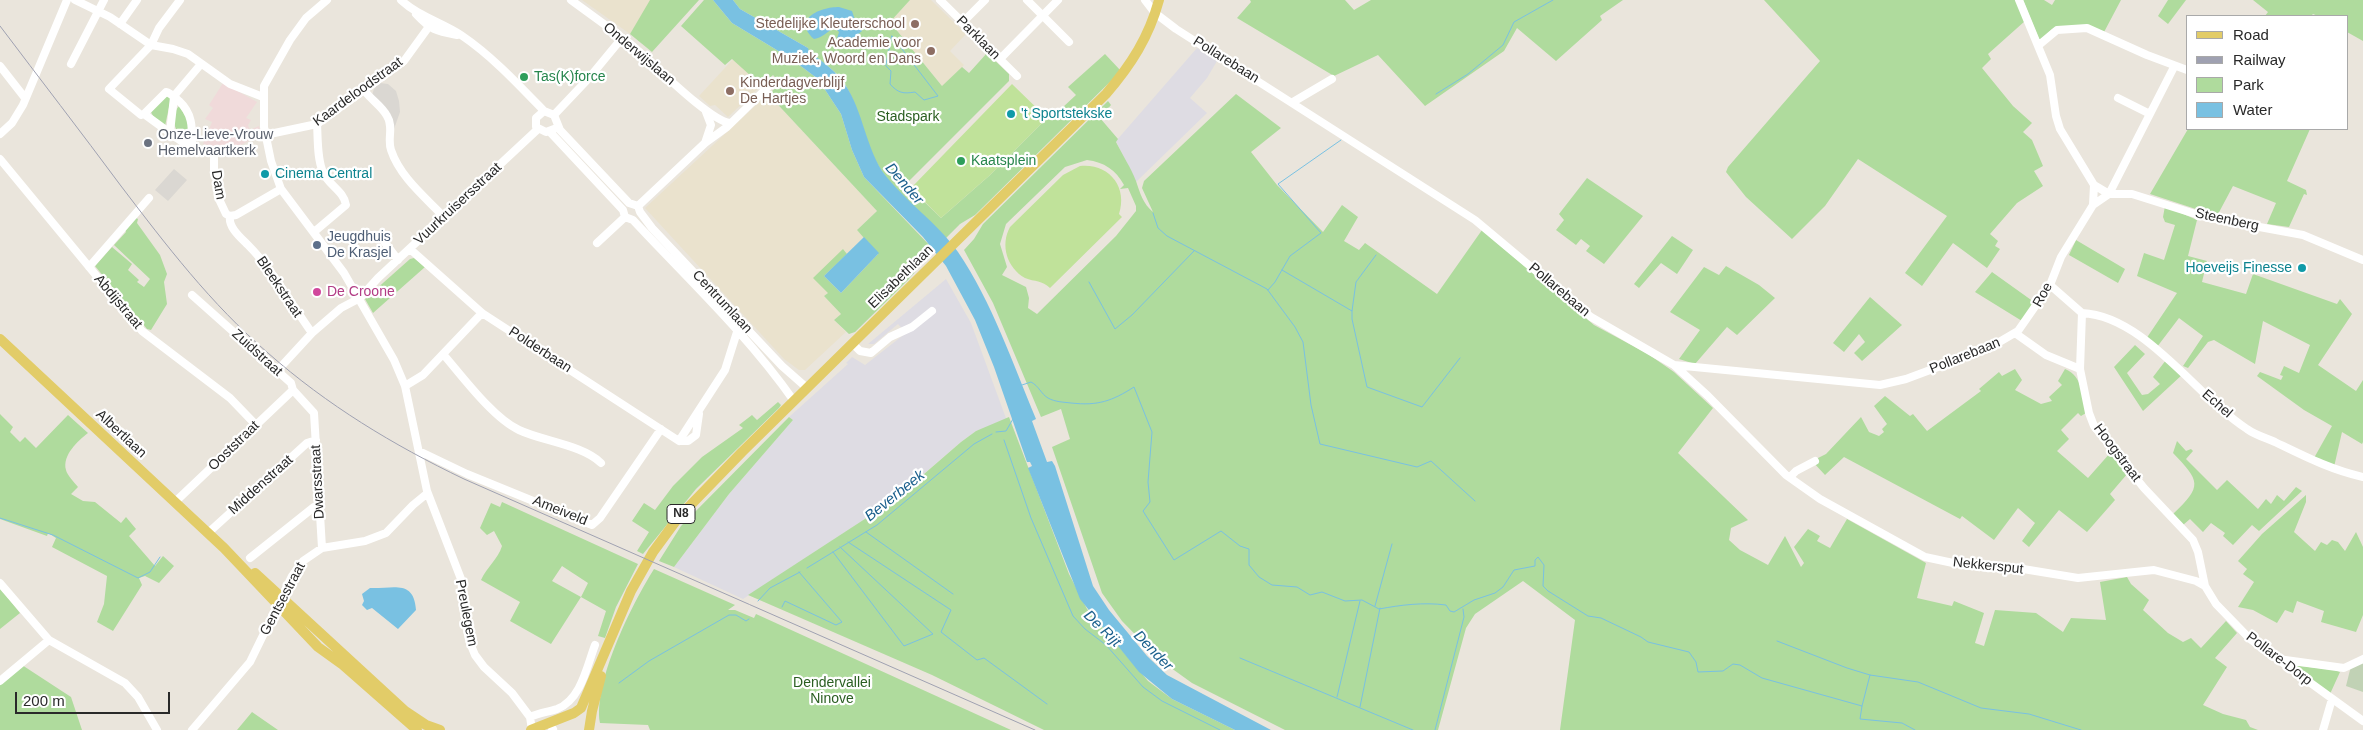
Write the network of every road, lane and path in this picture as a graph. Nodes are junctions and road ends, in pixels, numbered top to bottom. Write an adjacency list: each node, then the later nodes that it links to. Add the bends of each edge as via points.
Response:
1 (67, 0): 36 (street)
2 (75, 0): 16 (street)
3 (104, 0): 16 (street)
4 (137, 0): 20 (street)
5 (180, 0): 24 (street)
6 (327, 0): 39 (street, Preulegem, via 306,18 290,40 266,80)
7 (400, 0): 21 (street)
8 (570, 0): 22 (street, Onderwijslaan)
9 (940, 0): 19 (street, Parklaan)
10 (985, 0): 19 (street)
11 (1027, 0): 18 (street)
12 (1058, 0): 18 (street)
13 (1145, 0): 17 (street, Pollarebaan)
14 (1159, 0): 17 (main road, N8)
15 (2019, 0): 25 (street)
16 (98, 11): 20 (street); 27 (street)
17 (1155, 13): 42 (street, Pollarebaan); 93 (main road, Elisabethlaan / N8, via 1142,46 1122,75)
18 (1043, 16): 23 (street); 26 (street)
19 (962, 22): 26 (street, Parklaan)
20 (120, 24): 24 (street)
21 (430, 24): 37 (street, Kaardeloodstraat, via 404,61); 44 (street, via 444,25 485,54)
22 (622, 38): 43 (street, Onderwijslaan); 47 (street)
23 (1069, 42)
24 (150, 45): 28 (street, via 188,54); 45 (street, via 109,89)
25 (2038, 45): 30 (street, via 2057,30 2087,28); 59 (street, via 2054,87 2054,106 2060,129)
26 (1000, 59): 32 (street, Parklaan)
27 (71, 64)
28 (201, 64): 38 (street); 39 (street, via 230,84)
29 (0, 66): 33 (street)
30 (2174, 67): 31 (street); 46 (street)
31 (2186, 70)
32 (1017, 76)
33 (10, 78): 36 (street); 40 (street)
34 (1332, 79): 42 (street)
35 (772, 83): 48 (street)
36 (29, 88): 40 (street)
37 (364, 90): 49 (street, Kaardeloodstraat); 67 (street, via 388,116 390,149 399,167)
38 (174, 96): 45 (street, via 166,92); 52 (street); 57 (street, via 192,118)
39 (263, 97): 55 (street, Preulegem)
40 (25, 98): 54 (street, via 12,123)
41 (2118, 98): 46 (street)
42 (1293, 102): 97 (street, Pollarebaan, via 1480,223 1596,321)
43 (706, 111): 48 (street, Onderwijslaan); 56 (street, via 711,125)
44 (541, 113): 47 (street); 51 (street, via 535,121)
45 (144, 114): 52 (street)
46 (2150, 114): 61 (street)
47 (554, 115): 50 (street)
48 (730, 123): 56 (street)
49 (317, 124): 55 (street, Kaardeloodstraat); 69 (street, via 324,174 346,205)
50 (556, 125): 53 (street); 64 (street, Centrumlaan)
51 (538, 129): 53 (street); 67 (street, Vuurkruisersstraat)
52 (170, 132): 57 (street)
53 (550, 132): 65 (street, Centrumlaan)
54 (0, 134)
55 (265, 135): 60 (street, Preulegem)
56 (705, 143): 64 (street)
57 (192, 149): 66 (street, Dam, via 214,153 214,170 222,195 218,197)
58 (0, 159): 77 (street, Abdijstraat)
59 (2094, 184): 61 (street); 63 (street, Roe)
60 (281, 189): 66 (street, Dam); 69 (street, Preulegem)
61 (2109, 194): 63 (street); 75 (street, Steenberg, via 2132,194 2205,217 2303,235)
62 (148, 198): 77 (street)
63 (2093, 204): 79 (street, Roe, via 2061,257)
64 (636, 207): 65 (street); 68 (street); 73 (street, Centrumlaan)
65 (624, 214): 68 (street, Centrumlaan); 71 (street)
66 (230, 216): 88 (street, Bleekstraat, via 238,235 261,258)
67 (444, 217): 72 (street, Vuurkruisersstraat)
68 (633, 220): 76 (street, Centrumlaan)
69 (314, 232): 80 (street, Preulegem)
70 (380, 236): 74 (street)
71 (597, 243)
72 (410, 249): 74 (street, Vuurkruisersstraat); 85 (street, Polderbaan)
73 (681, 258): 76 (street); 86 (street, Centrumlaan)
74 (398, 260): 78 (street, Vuurkruisersstraat)
75 (2363, 260)
76 (675, 265): 87 (street, Centrumlaan)
77 (89, 267): 106 (street, Abdijstraat, via 142,331 230,398)
78 (378, 278): 80 (street, Vuurkruisersstraat); 82 (street, Vuurkruisersstraat)
79 (2050, 285): 84 (street); 89 (street, Roe, via 2025,324)
80 (354, 289): 82 (street, Preulegem)
81 (192, 295): 99 (street, Zuidstraat)
82 (360, 298): 88 (street, Vuurkruisersstraat, via 342,308); 101 (street, Preulegem)
83 (932, 311): 93 (street, via 912,328 890,337 871,352 860,351)
84 (2082, 312): 98 (street, Hoogstraat); 113 (street, Echel, via 2110,319 2133,332 2172,360 2207,396 2248,430 2338,471)
85 (482, 313): 95 (street); 107 (street, Polderbaan)
86 (744, 325): 87 (street); 90 (street, Centrumlaan)
87 (737, 332): 92 (street, Centrumlaan); 94 (street, Polderbaan)
88 (312, 333): 99 (street, Vuurkruisersstraat)
89 (2015, 333): 97 (street, Pollarebaan, via 1954,362 1906,379 1880,384); 98 (street, via 2046,356)
90 (755, 337): 92 (street); 96 (street, Centrumlaan)
91 (0, 339): 115 (main road, Albertlaan)
92 (748, 343): 94 (street); 100 (street, Centrumlaan)
93 (853, 344): 102 (main road, Elisabethlaan / N8)
94 (733, 350): 107 (street, Polderbaan, via 699,414 679,441)
95 (442, 354): 101 (street, via 423,375); 111 (street, via 501,419 518,430)
96 (781, 364): 100 (street); 102 (street, Centrumlaan)
97 (1674, 366): 112 (street, Nekkersput)
98 (2080, 369): 121 (street, Hoogstraat, via 2094,426 2144,488 2193,540)
99 (277, 371): 103 (street, Zuidstraat, via 291,383)
100 (773, 371): 104 (street, Centrumlaan)
101 (405, 386): 109 (street, Preulegem)
102 (807, 388): 104 (main road, Elisabethlaan / N8)
103 (293, 390): 105 (street, Zuidstraat); 106 (street, Ooststraat)
104 (794, 401): 125 (main road, Elisabethlaan / N8, via 693,502 653,552 620,614)
105 (315, 417): 108 (street, Dwarsstraat)
106 (256, 425): 115 (street, Ooststraat)
107 (660, 429): 109 (street, Ameiveld, via 600,518 589,525)
108 (316, 440): 116 (street, Dwarsstraat); 117 (street, Middenstraat, via 307,443)
109 (419, 452): 114 (street, Preulegem)
110 (1815, 461): 112 (street)
111 (601, 462)
112 (1790, 477): 121 (street, Nekkersput, via 1820,499 1925,557 1953,564 2018,568 2078,578 2154,570)
113 (2363, 477)
114 (428, 495): 118 (street, Gentsestraat, via 413,504 386,533); 133 (street, Preulegem, via 461,579 466,626 475,655)
115 (175, 502): 117 (main road, Albertlaan)
116 (321, 506): 118 (street, Dwarsstraat); 119 (street, via 314,507)
117 (208, 533): 122 (main road, Albertlaan, via 245,563)
118 (322, 548): 122 (street, Gentsestraat, via 303,561 292,576)
119 (250, 558)
120 (0, 583): 123 (street)
121 (2205, 586): 128 (street, Pollare-Dorp, via 2234,624)
122 (281, 602): 124 (main road, Albertlaan); 127 (main road, Albertlaan); 136 (street, Gentsestraat, via 250,662)
123 (49, 640): 130 (street); 135 (street, via 125,683 138,697)
124 (329, 641): 127 (main road, via 322,640); 138 (main road, Albertlaan, via 405,711)
125 (610, 641): 132 (main road, N8, via 583,705); 140 (main road, N8)
126 (595, 645): 133 (street, via 574,694 562,706)
127 (318, 647): 137 (main road, Albertlaan, via 344,665)
128 (2277, 659): 129 (street, via 2344,668); 131 (street, Pollare-Dorp)
129 (2363, 659)
130 (0, 681)
131 (2332, 699): 134 (street, Pollare-Dorp); 141 (street)
132 (574, 714): 139 (main road); 140 (main road, via 582,716)
133 (530, 717): 139 (street, Preulegem)
134 (2363, 721)
135 (158, 730)
136 (192, 730)
137 (417, 730)
138 (440, 730)
139 (532, 730)
140 (589, 730)
141 (2322, 730)

